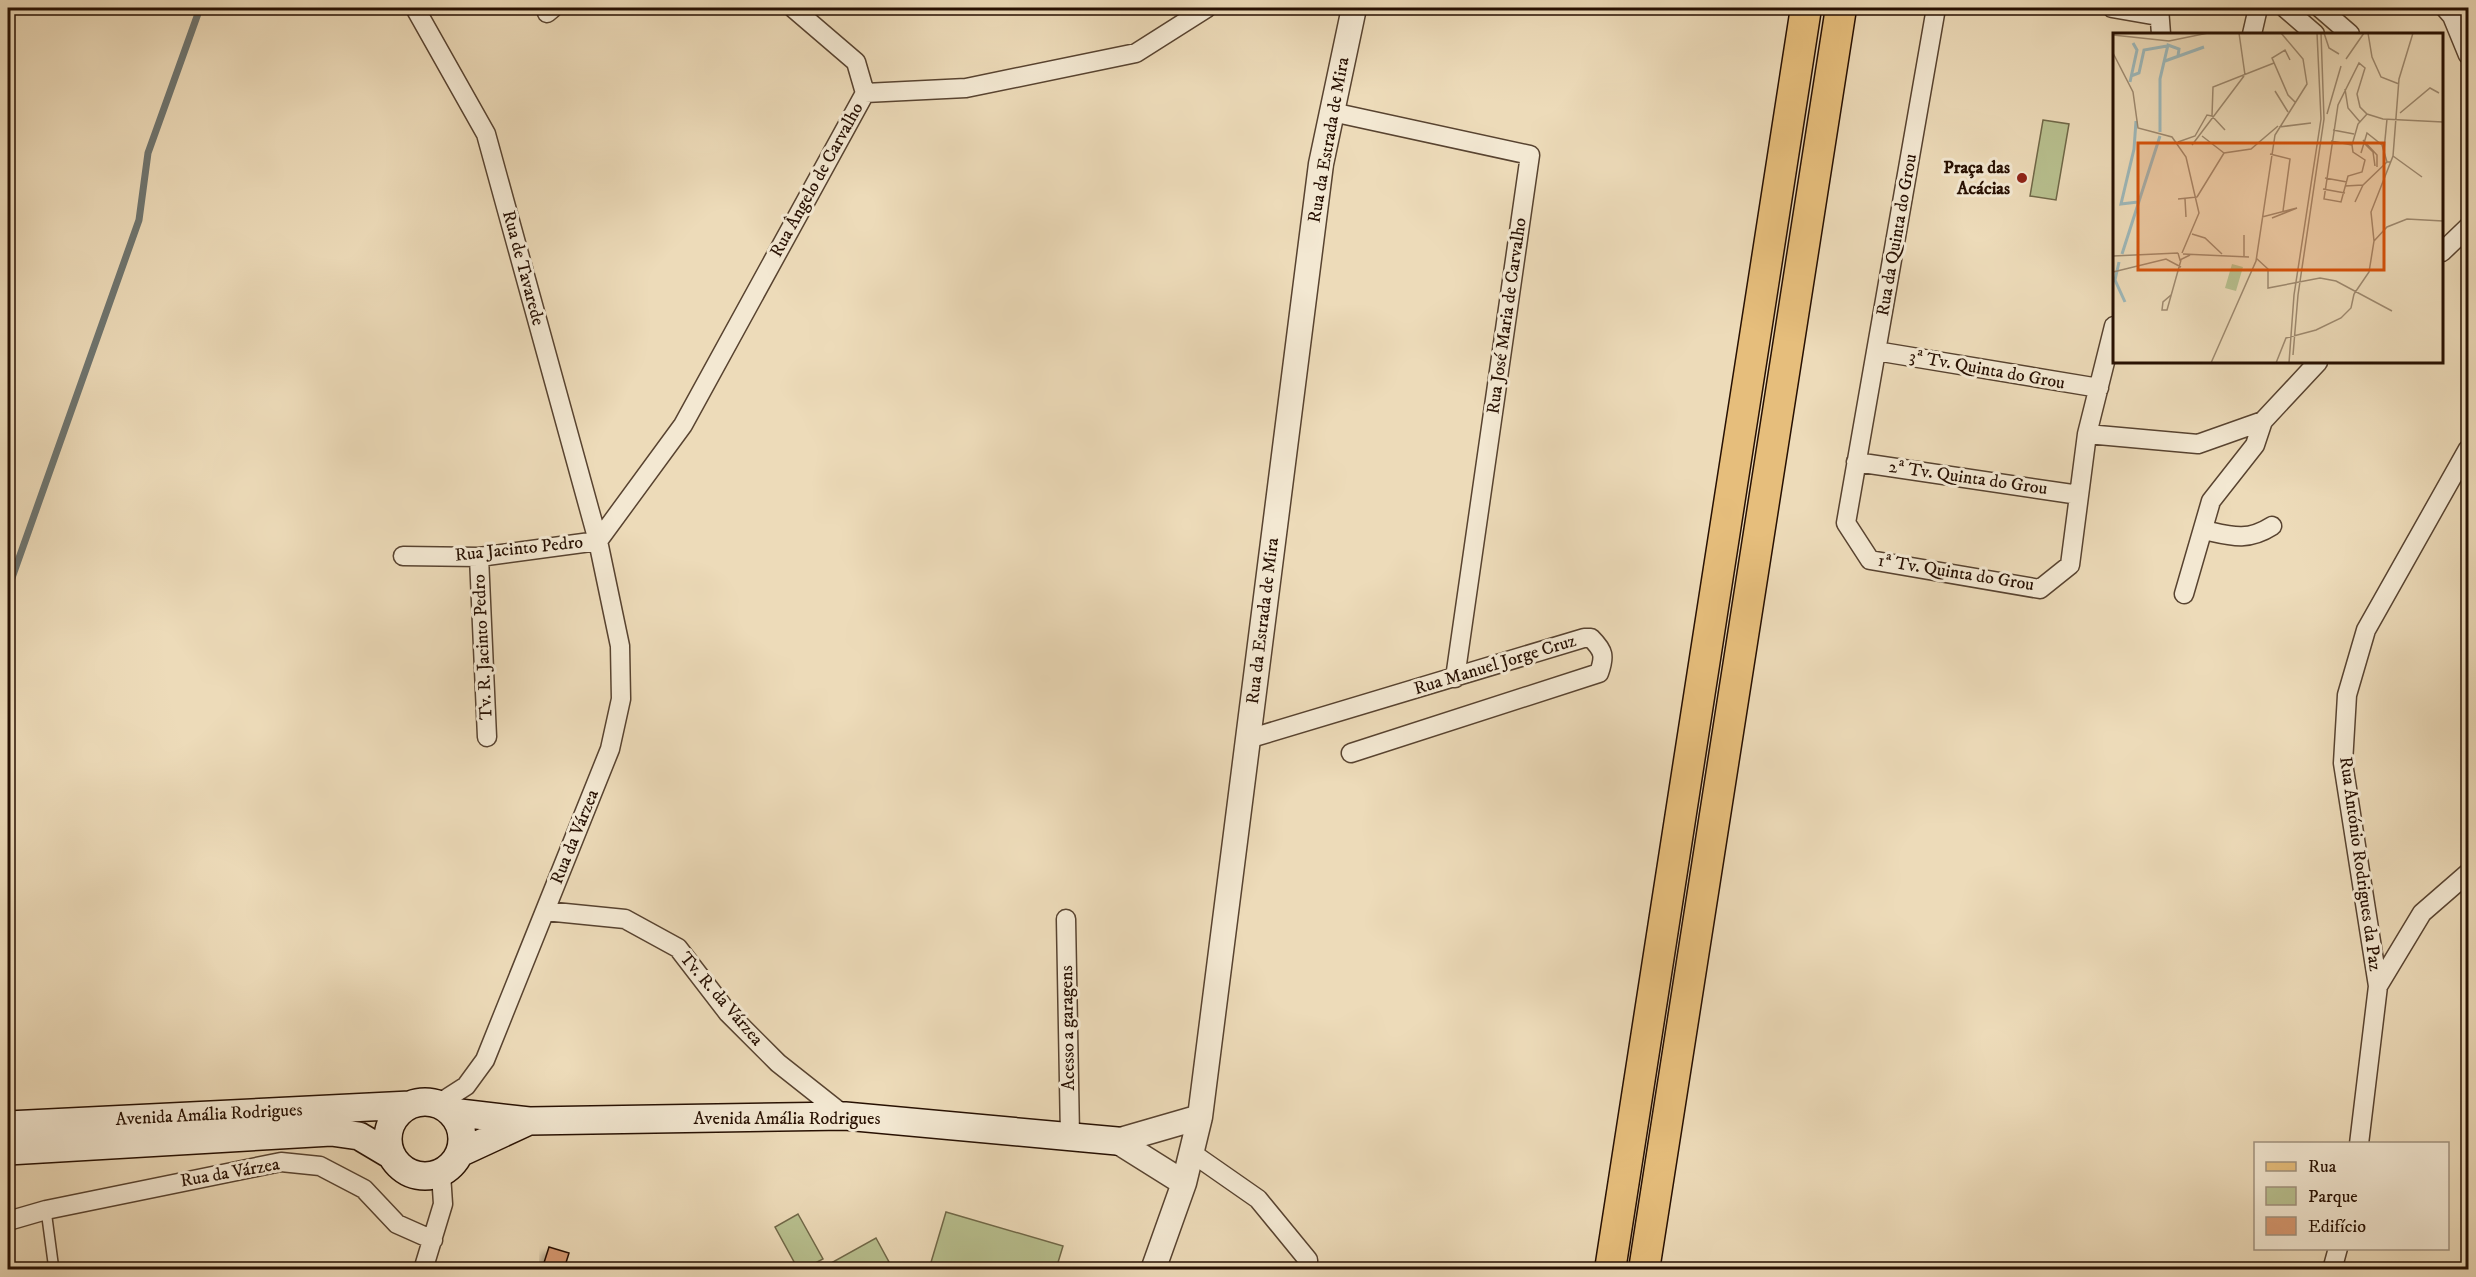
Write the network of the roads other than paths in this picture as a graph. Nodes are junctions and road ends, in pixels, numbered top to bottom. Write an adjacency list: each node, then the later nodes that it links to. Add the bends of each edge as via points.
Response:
1 (415, 8): 34 (street, Rua de Tavarede, via 486,134)
2 (793, 8): 19 (street, via 856,62)
3 (1208, 8): 19 (street, Rua Ângelo de Carvalho, via 1136,53 966,88)
4 (1354, 8): 20 (street, Rua da Estrada de Mira)
5 (1806, 8): 69 (main road)
6 (1841, 8): 70 (main road)
7 (1936, 8): 24 (street, Rua da Quinta do Grou)
8 (2112, 8): 13 (street)
9 (2258, 8): 15 (street)
10 (2285, 8): 16 (street)
11 (2320, 8): 17 (street)
12 (2445, 8): 18 (street, via 2452,15)
13 (2159, 11): 14 (street)
14 (2161, 33)
15 (2253, 33)
16 (2314, 33)
17 (2349, 33)
18 (2469, 55)
19 (865, 93): 34 (street, Rua Ângelo de Carvalho, via 683,425)
20 (1332, 112): 38 (street, Rua José Maria de Carvalho, via 1530,155); 40 (street, Rua da Estrada de Mira, via 1321,164)
21 (2469, 227): 22 (street)
22 (2445, 246)
23 (2113, 333): 26 (street, 1ª Tv. Quinta do Grou)
24 (1876, 351): 26 (street, 3ª Tv. Quinta do Grou); 30 (street, Rua da Quinta do Grou)
25 (2317, 363): 27 (street)
26 (2098, 388): 28 (street, 1ª Tv. Quinta do Grou)
27 (2263, 422): 28 (street, via 2198,444); 33 (street, via 2255,445 2211,501)
28 (2087, 434): 31 (street, 1ª Tv. Quinta do Grou)
29 (2469, 449): 45 (street, Rua António Rodrigues da Paz, via 2366,630 2347,695 2343,763)
30 (1856, 462): 31 (street, 2ª Tv. Quinta do Grou); 31 (street, 1ª Tv. Quinta do Grou, via 1846,523 1870,560 2040,589 2070,565)
31 (2079, 495)
32 (2272, 526): 33 (street, via 2245,537)
33 (2204, 530): 37 (street)
34 (598, 541): 36 (street, Rua Jacinto Pedro); 43 (street, Rua da Várzea, via 620,646 621,699 610,749)
35 (404, 556): 36 (street, Rua Jacinto Pedro)
36 (479, 557): 39 (street, Tv. R. Jacinto Pedro)
37 (2184, 594)
38 (1455, 678): 40 (street, Rua Manuel Jorge Cruz); 41 (street, Rua Manuel Jorge Cruz, via 1584,638 1591,638 1599,646 1604,659 1599,673)
39 (487, 737)
40 (1248, 739): 49 (street, Rua da Estrada de Mira)
41 (1351, 753)
42 (2469, 873): 45 (street, via 2422,914)
43 (545, 911): 47 (street, Rua da Várzea, via 485,1060); 48 (street, Tv. R. da Várzea, via 625,919 678,948 736,1021 778,1063)
44 (1066, 919): 52 (street, Acesso a garagens)
45 (2378, 986): 54 (street)
46 (410, 1105): 47 (main road, via 424,1102); 51 (main road, Avenida Amália Rodrigues); 58 (main road, via 390,1126 387,1141)
47 (445, 1108): 50 (main road, Avenida Amália Rodrigues); 56 (main road, via 460,1124)
48 (845, 1116): 50 (main road, Avenida Amália Rodrigues); 52 (main road, Avenida Amália Rodrigues)
49 (1200, 1117): 53 (street, Avenida Amália Rodrigues); 57 (street, Rua da Estrada de Mira)
50 (529, 1121): 56 (main road, Avenida Amália Rodrigues)
51 (8, 1125)
52 (1070, 1137): 53 (main road, Avenida Amália Rodrigues)
53 (1117, 1141): 60 (street, Avenida Amália Rodrigues)
54 (2359, 1142)
55 (8, 1151): 58 (main road, Avenida Amália Rodrigues, via 331,1132 358,1136)
56 (460, 1153): 59 (main road)
57 (1192, 1153): 60 (street, Rua da Estrada de Mira); 68 (street, via 1258,1199 1308,1260)
58 (391, 1155): 59 (main road, via 399,1167 412,1175)
59 (441, 1174): 63 (street, via 443,1204)
60 (1185, 1182): 67 (street, Rua da Estrada de Mira)
61 (46, 1210): 62 (street, Rua da Várzea); 63 (street, Rua da Várzea, via 281,1162 320,1166 364,1189 397,1224); 65 (lane)
62 (8, 1221)
63 (433, 1240): 66 (street)
64 (2337, 1250): 71 (street)
65 (54, 1269)
66 (423, 1269)
67 (1153, 1269)
68 (1308, 1269)
69 (1610, 1269)
70 (1644, 1269)
71 (2332, 1269)

